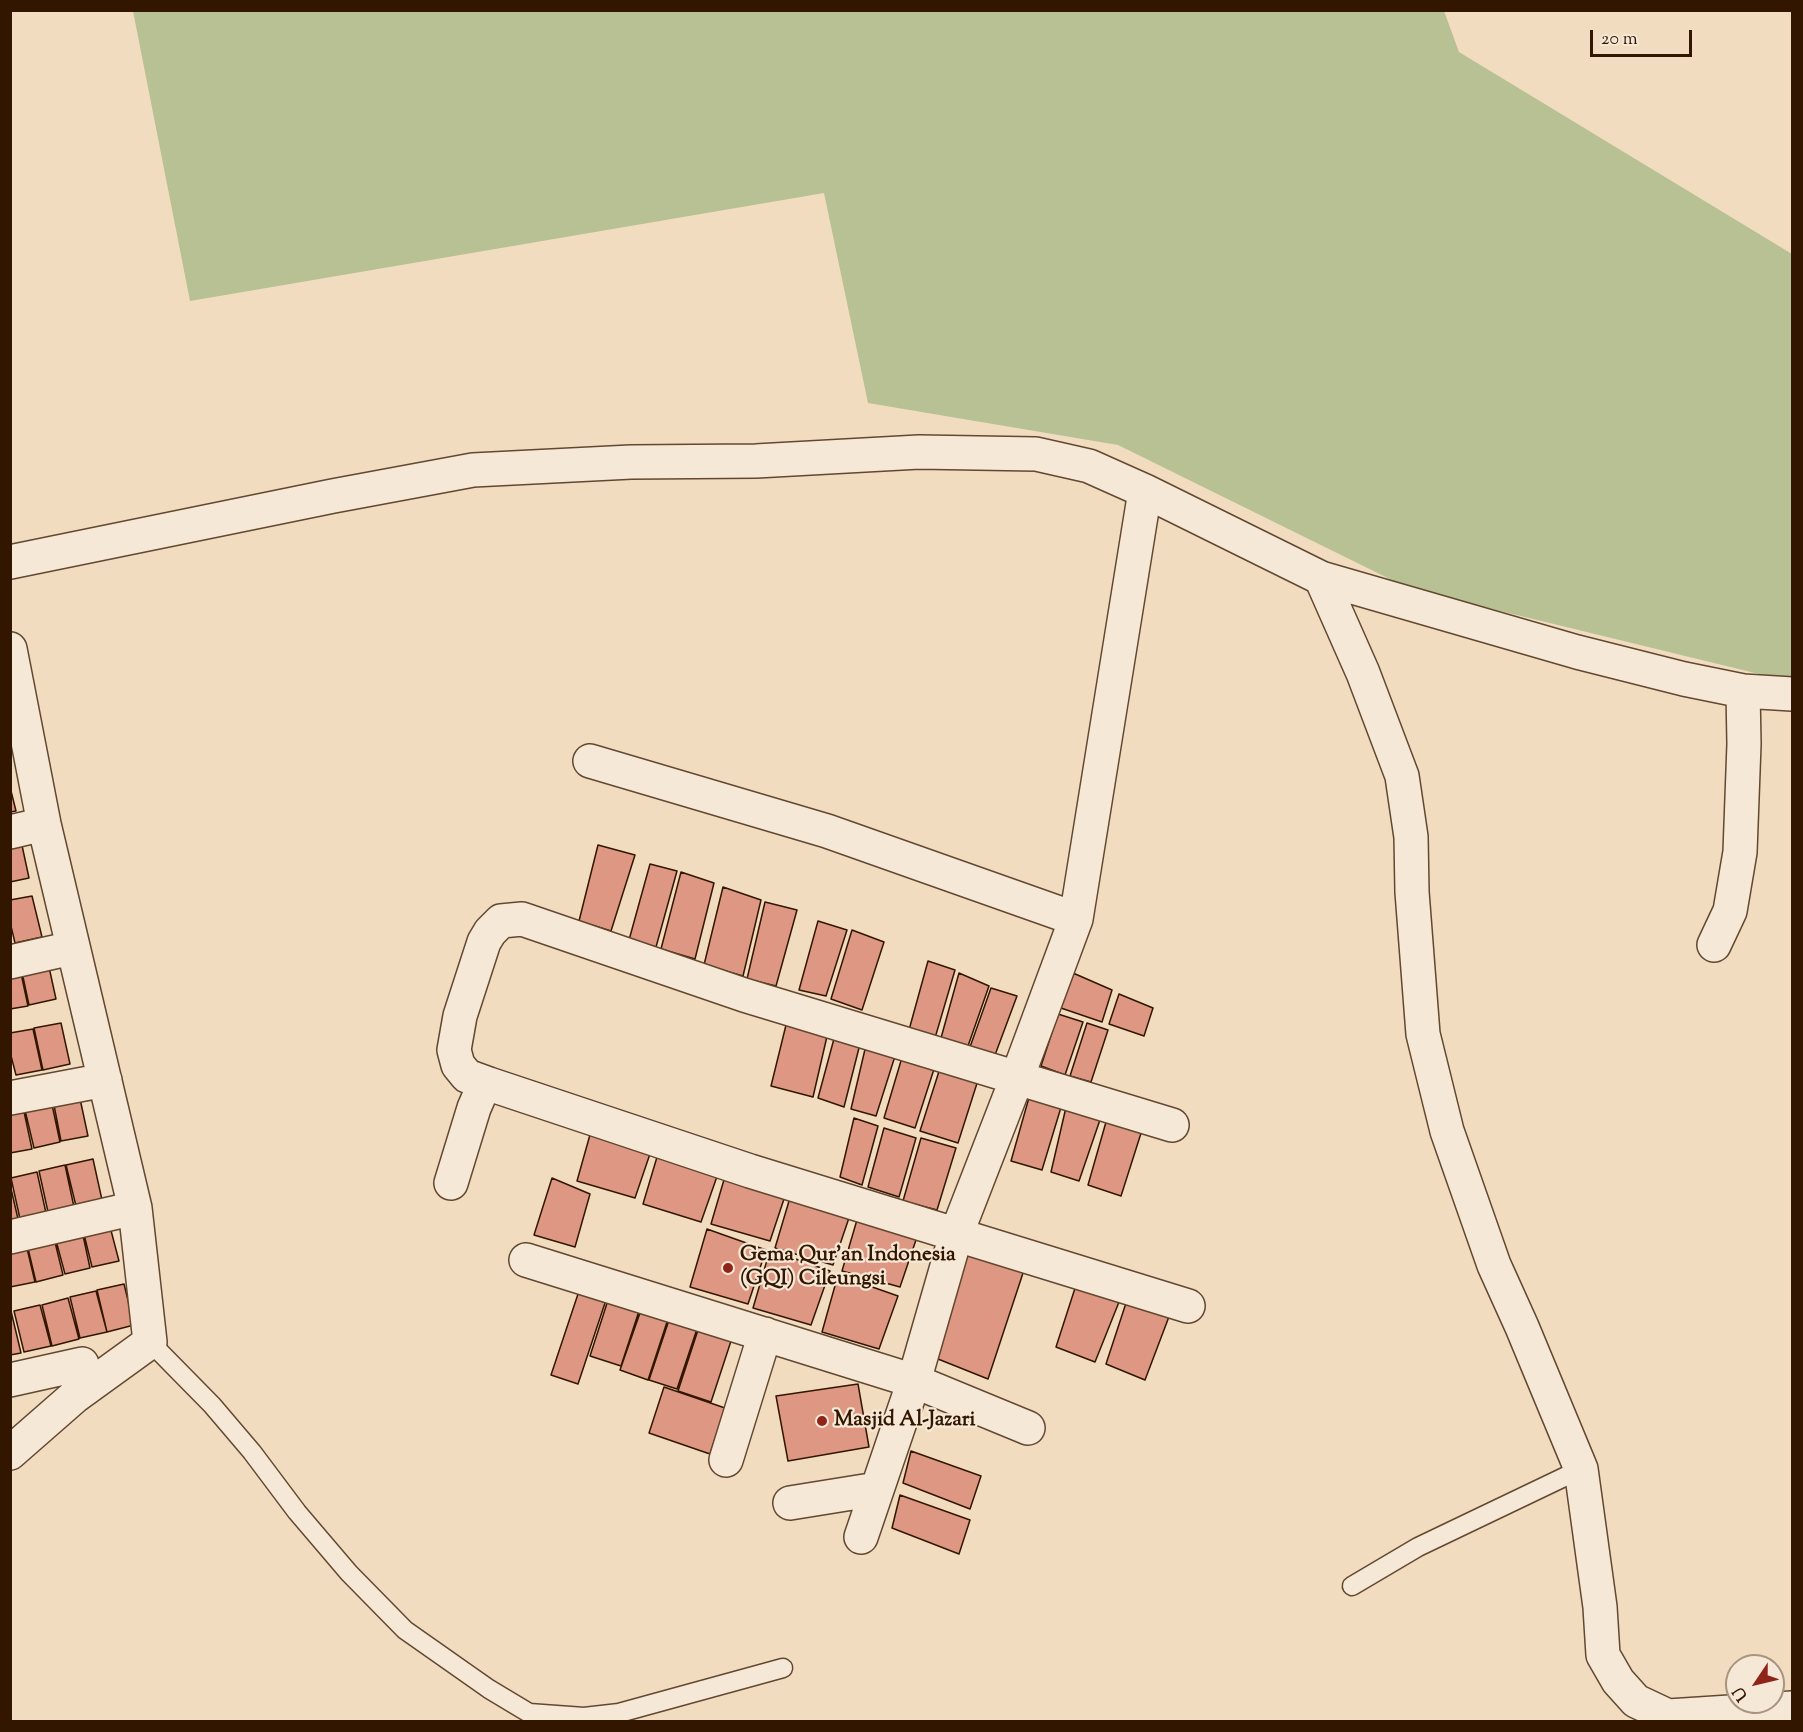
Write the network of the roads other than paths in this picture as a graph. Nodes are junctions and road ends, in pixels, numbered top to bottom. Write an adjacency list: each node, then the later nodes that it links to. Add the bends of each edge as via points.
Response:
1 (1144, 491): 2 (street, via 1089,466 1035,454 919,452 473,470); 3 (street); 11 (street)
2 (10, 562)
3 (1321, 578): 5 (street, via 1577,652); 34 (street, via 1402,776 1412,837 1412,892 1423,1034 1447,1131 1494,1265)
4 (10, 649): 7 (street)
5 (1743, 692): 6 (street); 12 (street, via 1740,852 1730,910)
6 (1792, 693)
7 (15, 697): 9 (street)
8 (590, 761): 11 (street, via 827,831)
9 (44, 824): 10 (street); 13 (street)
10 (10, 832)
11 (1076, 919): 15 (street)
12 (1714, 945)
13 (72, 948): 14 (street); 16 (street)
14 (10, 962)
15 (1017, 1078): 17 (street, via 744,995 522,919 507,919 496,925 484,942 460,1016 454,1050 458,1065 467,1076); 19 (street); 22 (street)
16 (105, 1080): 18 (street); 21 (street)
17 (489, 1084): 20 (street, via 474,1108); 22 (street)
18 (10, 1098)
19 (1172, 1125)
20 (451, 1183)
21 (135, 1208): 23 (street); 27 (street)
22 (956, 1235): 25 (street); 30 (street)
23 (10, 1236)
24 (526, 1260): 26 (street)
25 (1188, 1306)
26 (765, 1334): 30 (street); 33 (street)
27 (150, 1342): 32 (street, via 74,1397); 39 (lane, via 252,1452 349,1573 405,1630 529,1713 584,1717 619,1713)
28 (82, 1364): 29 (street)
29 (10, 1380)
30 (914, 1381): 31 (street); 35 (street)
31 (1028, 1428)
32 (10, 1453)
33 (726, 1460)
34 (1581, 1469): 38 (lane, via 1418,1547); 40 (street, via 1603,1655 1618,1681 1636,1701 1668,1716)
35 (877, 1489): 36 (street); 37 (street)
36 (790, 1503)
37 (861, 1537)
38 (1352, 1586)
39 (783, 1668)
40 (1792, 1708)

